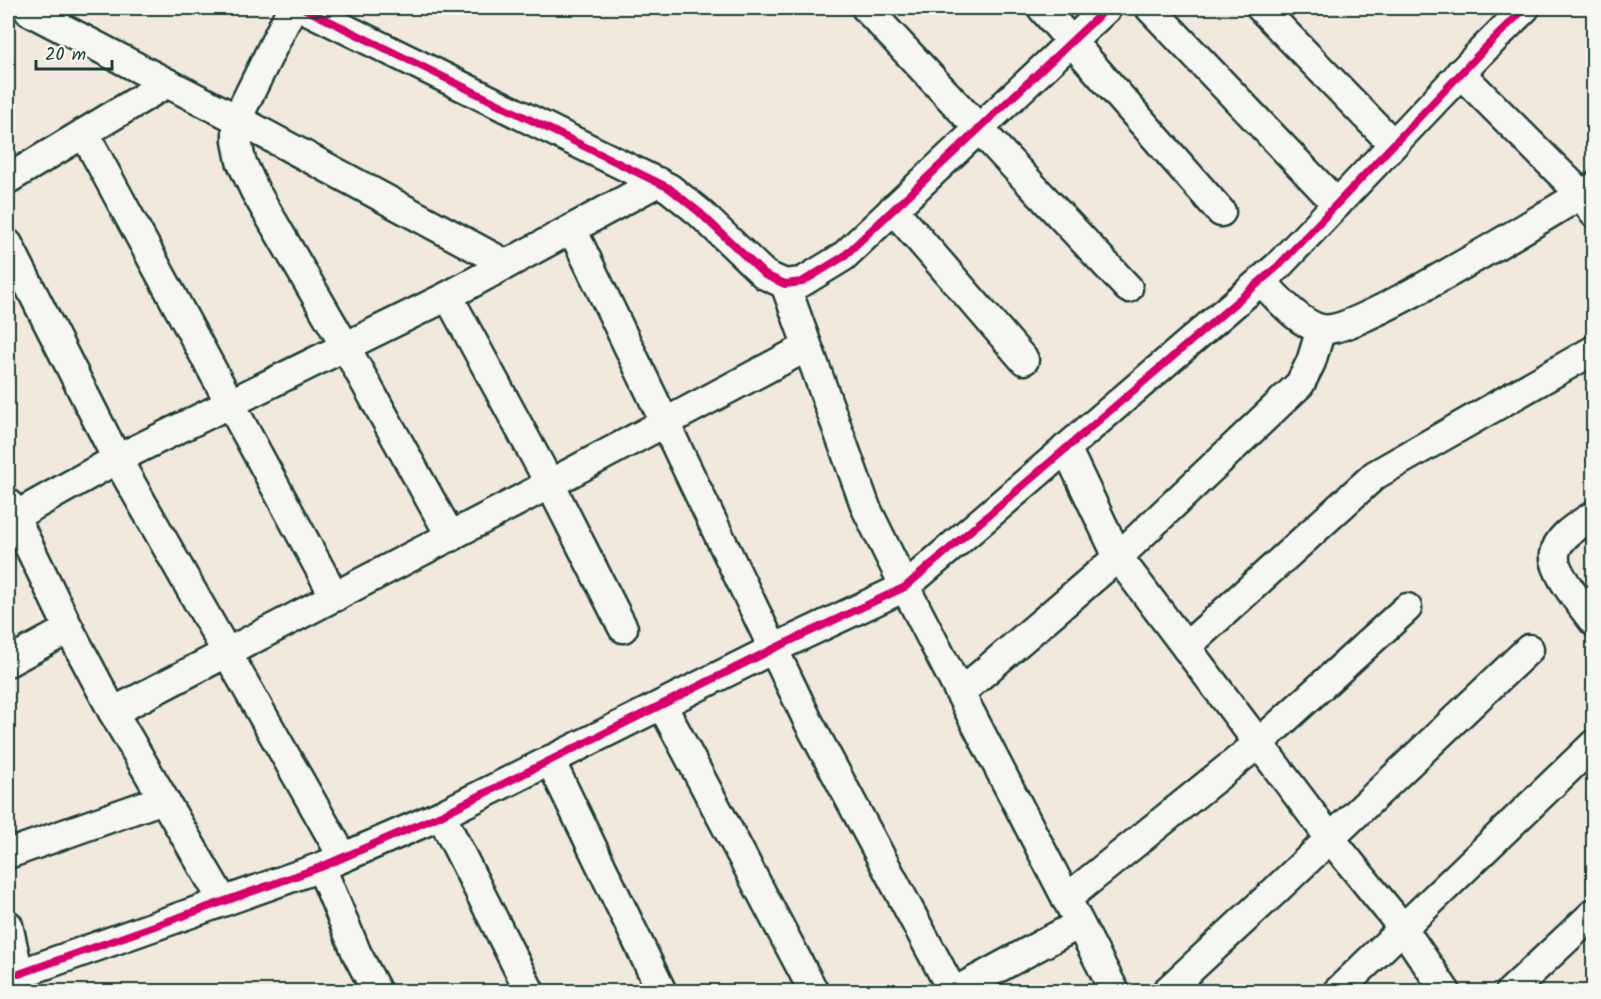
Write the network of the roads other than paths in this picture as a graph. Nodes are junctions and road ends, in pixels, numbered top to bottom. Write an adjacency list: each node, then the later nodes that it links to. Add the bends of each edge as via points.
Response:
1 (292, 8): 13 (street)
2 (303, 8): 18 (street)
3 (866, 8): 14 (street)
4 (1042, 8): 10 (street)
5 (1107, 8): 10 (street)
6 (1150, 8): 20 (street)
7 (1261, 8): 16 (street)
8 (1526, 8): 11 (street)
9 (29, 11): 12 (street)
10 (1072, 40): 14 (street); 22 (street)
11 (1461, 73): 16 (street); 19 (street)
12 (167, 83): 13 (street); 15 (street)
13 (237, 118): 25 (street); 31 (street, via 241,161 255,191)
14 (979, 129): 21 (street); 28 (street)
15 (84, 133): 17 (street); 35 (street)
16 (1393, 144): 20 (street)
17 (8, 179)
18 (658, 182): 23 (street); 27 (street, via 699,212 765,275)
19 (1589, 198): 30 (street, via 1396,303 1359,320)
20 (1337, 204): 26 (street)
21 (893, 209): 27 (street, via 843,257 801,282); 34 (street)
22 (1221, 212)
23 (572, 229): 25 (street); 36 (street)
24 (8, 244): 38 (street)
25 (506, 264): 29 (street)
26 (1261, 281): 30 (street, via 1299,317); 37 (street)
27 (785, 284): 32 (street)
28 (1128, 288)
29 (448, 296): 31 (street); 39 (street)
30 (1321, 329): 43 (street, via 1300,384)
31 (345, 346): 35 (street); 42 (street)
32 (807, 347): 36 (street); 44 (street, via 866,507)
33 (1593, 350): 50 (street, via 1375,475)
34 (1024, 360)
35 (230, 403): 38 (street); 45 (street)
36 (664, 423): 39 (street); 51 (street)
37 (1066, 448): 43 (street); 44 (street)
38 (117, 459): 40 (street); 53 (street)
39 (550, 484): 42 (street); 48 (street)
40 (10, 513): 49 (street)
41 (1593, 515): 47 (street, via 1570,532 1554,555 1558,571)
42 (451, 537): 45 (street)
43 (1118, 557): 50 (street); 55 (street)
44 (905, 587): 51 (street); 55 (street)
45 (335, 597): 53 (street)
46 (1407, 608): 58 (street)
47 (1593, 622)
48 (623, 628)
49 (69, 629): 54 (street); 57 (street)
50 (1186, 647): 58 (street)
51 (773, 649): 56 (street); 77 (street)
52 (1529, 649): 63 (street)
53 (228, 653): 57 (street); 65 (street)
54 (8, 662)
55 (960, 693): 66 (street)
56 (662, 705): 60 (street); 76 (street)
57 (113, 712): 61 (street)
58 (1259, 743): 63 (street); 66 (street)
59 (1593, 744): 71 (street)
60 (550, 760): 62 (street); 75 (street)
61 (163, 799): 64 (street); 67 (street)
62 (441, 815): 65 (street); 74 (street)
63 (1330, 838): 71 (street); 79 (street)
64 (8, 854)
65 (332, 862): 67 (street); 73 (street, via 357,954)
66 (1066, 899): 69 (street)
67 (223, 901): 72 (street)
68 (1593, 913): 82 (street)
69 (1080, 924): 77 (street); 78 (street)
70 (8, 925): 72 (street)
71 (1402, 927): 80 (street); 81 (street)
72 (21, 983)
73 (377, 992)
74 (530, 992)
75 (662, 992)
76 (814, 992)
77 (954, 992)
78 (1115, 992)
79 (1166, 992)
80 (1337, 992)
81 (1446, 992)
82 (1510, 992)

